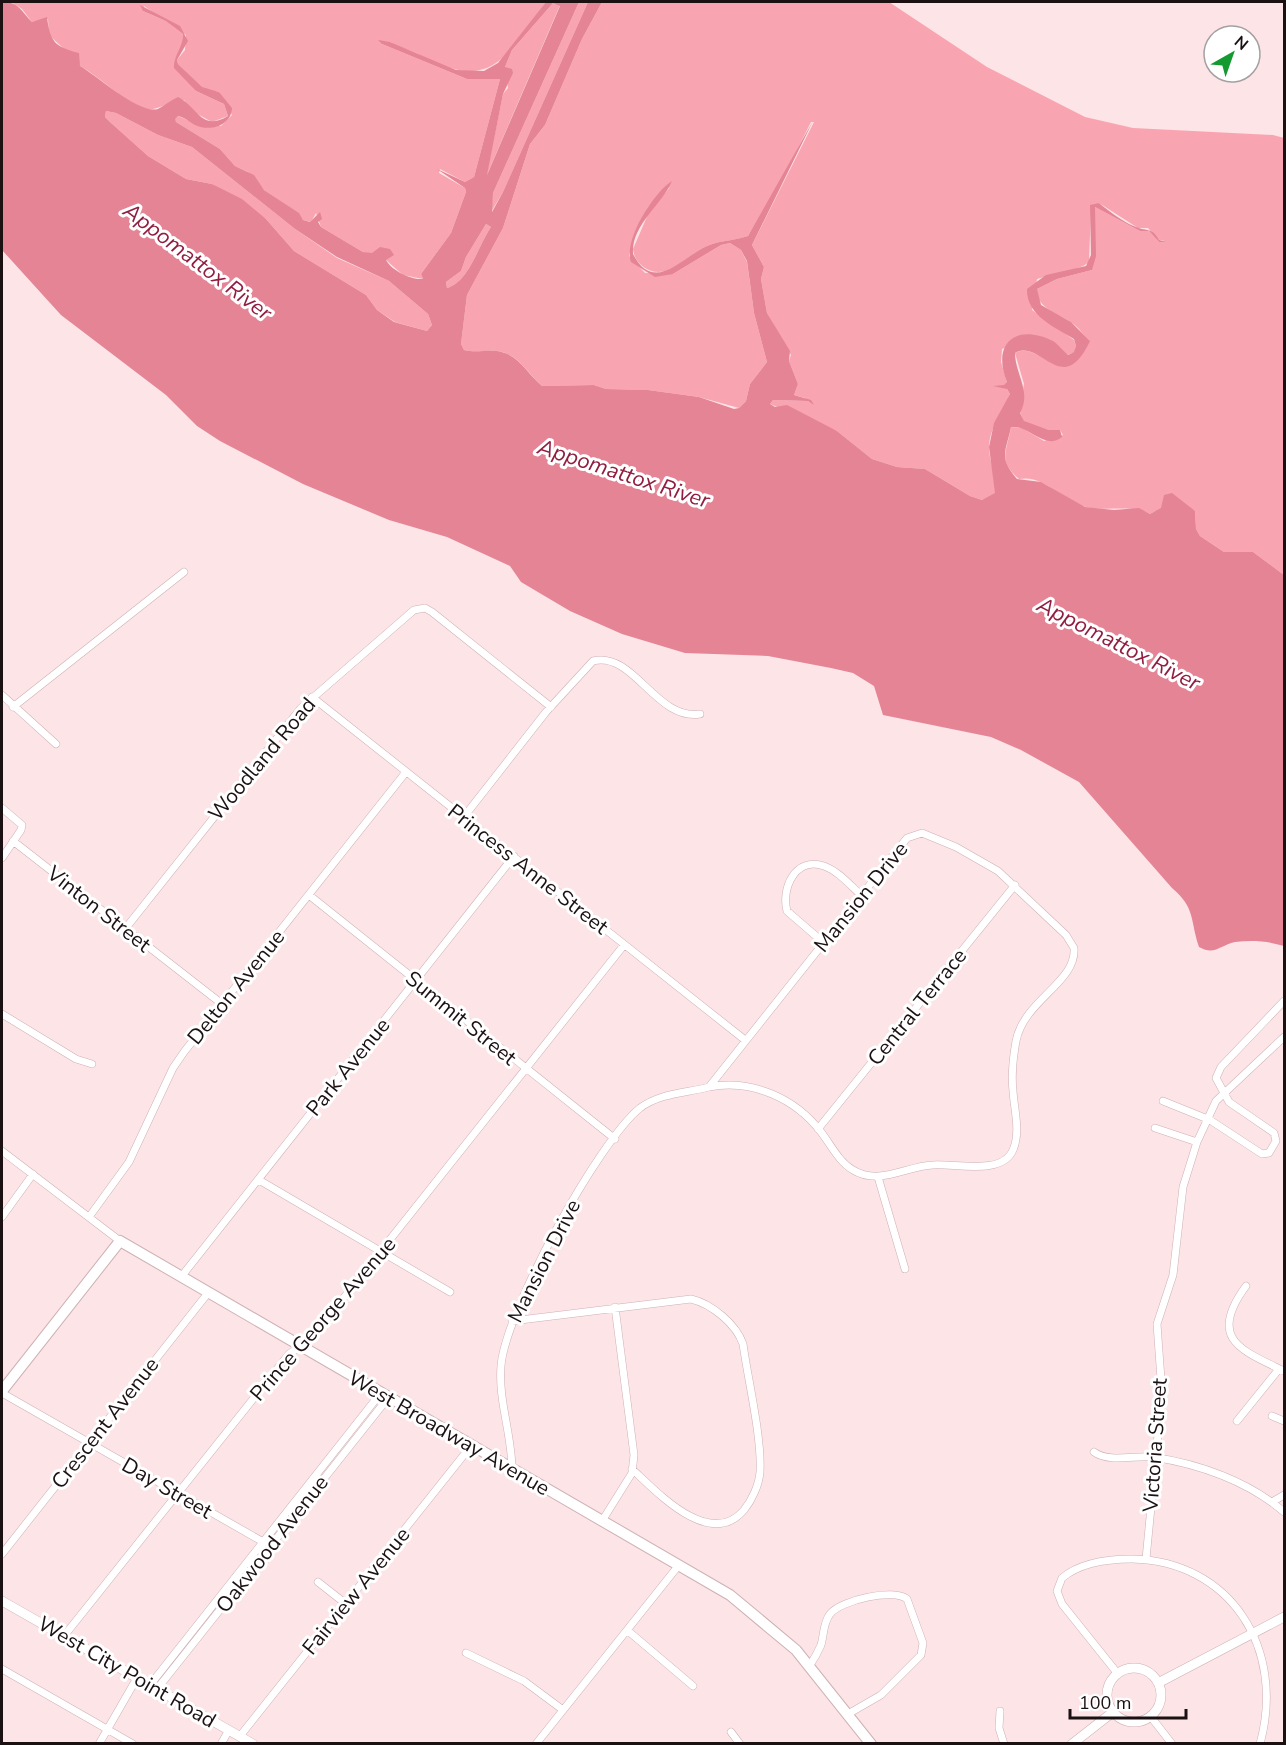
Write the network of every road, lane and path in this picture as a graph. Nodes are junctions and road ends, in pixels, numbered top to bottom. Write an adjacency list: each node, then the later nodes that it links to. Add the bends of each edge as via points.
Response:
1 (184, 572): 4 (street)
2 (2, 695): 4 (street)
3 (312, 697): 5 (street, Woodland Road, via 419,608 432,612); 8 (street, Princess Anne Street); 17 (street, Woodland Road)
4 (13, 706): 7 (street)
5 (551, 706): 6 (street, via 588,664 604,660 622,666 675,710 684,715); 10 (street)
6 (700, 714)
7 (56, 744)
8 (406, 772): 10 (street, Princess Anne Street); 16 (street, Delton Avenue)
9 (2, 808): 11 (street, via 22,825)
10 (463, 818): 12 (street, Princess Anne Street)
11 (14, 841): 13 (street); 17 (street, Vinton Street)
12 (514, 856): 19 (street, Princess Anne Street); 20 (street, Park Avenue)
13 (2, 858)
14 (1015, 885): 15 (street, Mansion Drive, via 956,847 917,833 907,838); 33 (street, Central Terrace); 38 (street, Mansion Drive, via 1066,935 1074,956 1071,967 1028,1012 1019,1028 1012,1075 1015,1147 1003,1161 982,1167 933,1165)
15 (861, 895): 18 (street, Mansion Drive); 18 (street, via 825,866 805,866 793,875 785,894 788,911)
16 (309, 896): 20 (street, Summit Street); 22 (street, Delton Avenue)
17 (125, 929): 22 (street, Vinton Street)
18 (824, 943): 25 (street, Mansion Drive)
19 (624, 945): 25 (street, Princess Anne Street); 27 (street, Prince George Avenue)
20 (416, 981): 27 (street, Summit Street); 39 (street, Park Avenue)
21 (1284, 1001): 29 (street, via 1216,1073)
22 (222, 1004): 41 (street, Delton Avenue, via 173,1068 129,1162)
23 (2, 1014): 26 (street, via 76,1059)
24 (1284, 1037): 29 (street, via 1243,1079)
25 (746, 1040): 28 (street, Mansion Drive)
26 (92, 1064)
27 (526, 1070): 34 (street, Summit Street); 43 (street, Prince George Avenue)
28 (709, 1087): 33 (street, Mansion Drive, via 730,1084 772,1093); 34 (street, Mansion Drive, via 650,1102 633,1115)
29 (1224, 1092): 31 (street, Victoria Street); 31 (street, via 1228,1102 1274,1133 1275,1144 1262,1155)
30 (1163, 1101): 31 (street)
31 (1207, 1119): 35 (street, Victoria Street)
32 (1155, 1128): 35 (street)
33 (818, 1129): 38 (street, Mansion Drive, via 852,1170)
34 (615, 1139): 50 (street, Mansion Drive, via 556,1230)
35 (1197, 1142): 61 (street, Victoria Street, via 1183,1187 1172,1284 1157,1324 1162,1393)
36 (2, 1151): 37 (street, West Broadway Avenue)
37 (33, 1174): 40 (street); 41 (street, West Broadway Avenue)
38 (878, 1177): 44 (street)
39 (259, 1180): 43 (street); 45 (street, Park Avenue)
40 (2, 1217)
41 (89, 1217): 42 (street, West Broadway Avenue)
42 (120, 1241): 45 (main road, West Broadway Avenue); 53 (main road)
43 (381, 1252): 47 (street); 51 (street, Prince George Avenue)
44 (905, 1269)
45 (181, 1277): 48 (main road, West Broadway Avenue)
46 (1246, 1286): 52 (street, via 1231,1316 1232,1340 1240,1350)
47 (450, 1292)
48 (208, 1293): 51 (main road, West Broadway Avenue); 58 (street, Crescent Avenue)
49 (615, 1307): 50 (street); 62 (street, via 634,1455); 62 (street, via 691,1299 702,1302 733,1326 743,1344 760,1471 754,1493 743,1511 726,1521 710,1523 677,1508)
50 (512, 1321): 63 (street, Mansion Drive, via 500,1368)
51 (302, 1347): 54 (main road, West Broadway Avenue); 64 (street, Prince George Avenue, via 289,1354)
52 (1282, 1370): 56 (street)
53 (2, 1392): 58 (street, Day Street)
54 (384, 1396): 59 (main road, West Broadway Avenue); 69 (street, Oakwood Avenue); 70 (street, Oakwood Avenue)
55 (1272, 1416): 57 (street)
56 (1237, 1421)
57 (1284, 1421)
58 (89, 1443): 64 (street, Day Street); 71 (street, Crescent Avenue)
59 (471, 1446): 63 (main road, West Broadway Avenue); 76 (street, Fairview Avenue)
60 (1094, 1452): 61 (street, via 1104,1457)
61 (1157, 1458): 66 (street, via 1228,1479); 72 (street, Victoria Street)
62 (632, 1469): 68 (street)
63 (512, 1470): 68 (main road, West Broadway Avenue)
64 (178, 1494): 69 (street, Day Street); 80 (street, Prince George Avenue)
65 (1284, 1495): 66 (street)
66 (1272, 1502): 67 (street)
67 (1284, 1512)
68 (602, 1521): 73 (main road, West Broadway Avenue)
69 (262, 1541): 70 (street, Day Street); 88 (street, Oakwood Avenue)
70 (270, 1546): 88 (street, Oakwood Avenue)
71 (2, 1554)
72 (1146, 1559): 79 (street, via 1184,1568 1214,1584 1239,1607); 84 (street, via 1092,1563 1068,1573 1058,1585 1062,1604)
73 (679, 1565): 78 (street); 82 (main road, West Broadway Avenue, via 748,1607)
74 (318, 1582): 76 (street)
75 (2, 1601): 80 (street, West City Point Road)
76 (346, 1604): 97 (street, Fairview Avenue)
77 (1284, 1617): 79 (street)
78 (627, 1630): 87 (street); 89 (street)
79 (1256, 1632): 86 (street); 108 (street, via 1266,1657 1271,1687)
80 (64, 1636): 85 (street, West City Point Road)
81 (466, 1653): 89 (street, via 524,1681)
82 (810, 1665): 92 (main road, West Broadway Avenue); 92 (street, via 820,1647 826,1621 835,1609 892,1593 908,1599 923,1643 921,1654 881,1695)
83 (2, 1669): 94 (street)
84 (1118, 1674): 86 (street, via 1137,1668); 91 (street, via 1108,1692)
85 (137, 1678): 88 (street, West City Point Road); 94 (street)
86 (1158, 1683): 93 (street, via 1161,1701)
87 (693, 1686)
88 (153, 1687): 95 (street, West City Point Road)
89 (563, 1710): 102 (street)
90 (1000, 1711): 105 (street, via 999,1728)
91 (1113, 1712): 93 (street, via 1131,1722); 106 (street)
92 (848, 1714): 104 (main road, West Broadway Avenue)
93 (1151, 1716): 107 (street)
94 (108, 1730): 98 (street); 99 (street)
95 (229, 1730): 97 (street, West City Point Road); 100 (street)
96 (731, 1732): 103 (street)
97 (240, 1736): 101 (street, West City Point Road)
98 (99, 1743)
99 (133, 1743)
100 (221, 1743)
101 (253, 1743)
102 (536, 1743)
103 (740, 1743)
104 (871, 1743)
105 (1004, 1743)
106 (1072, 1743)
107 (1172, 1743)
108 (1260, 1743)

